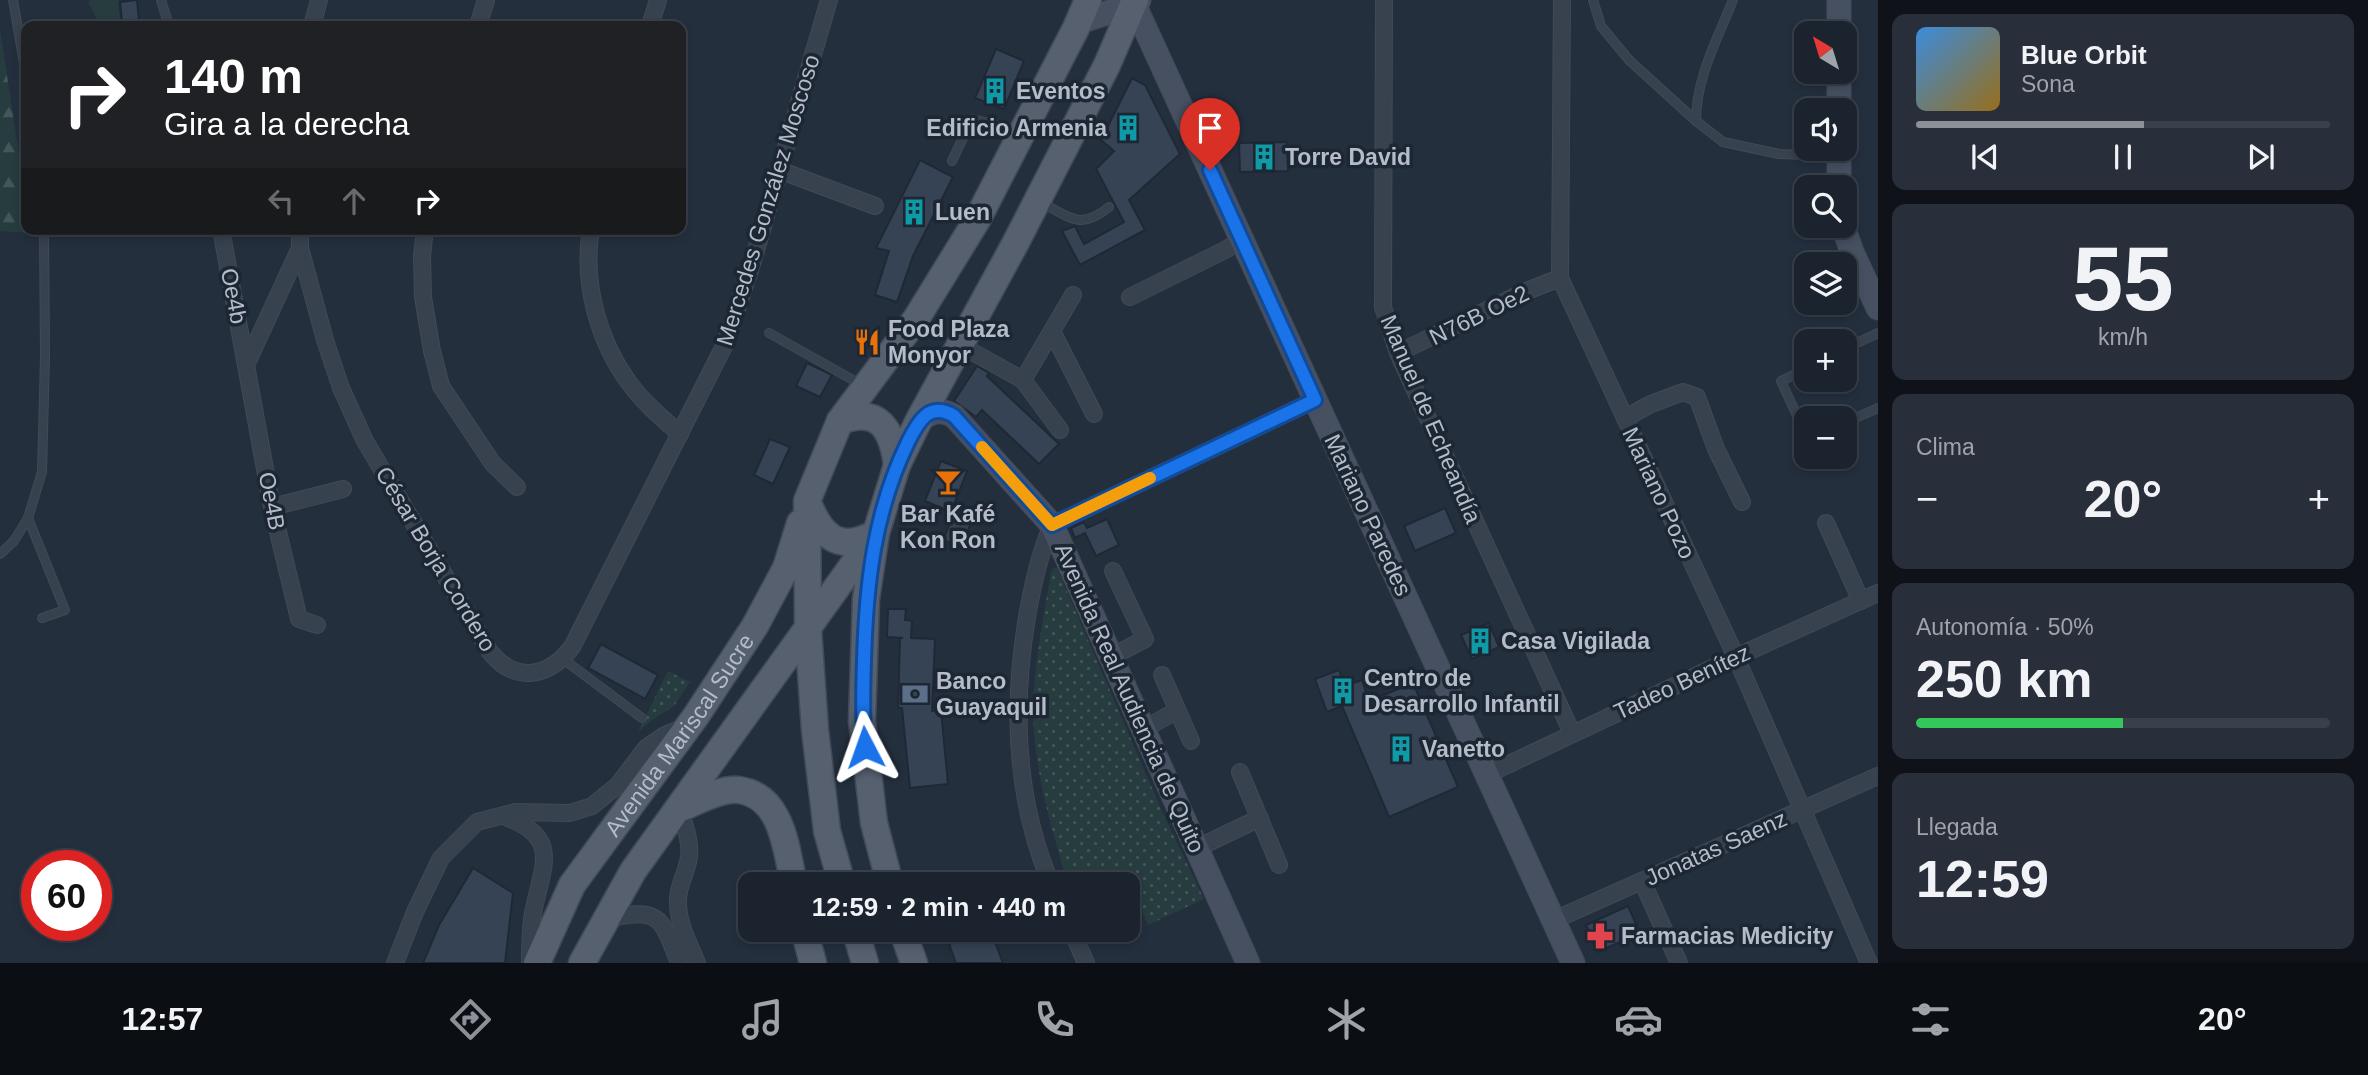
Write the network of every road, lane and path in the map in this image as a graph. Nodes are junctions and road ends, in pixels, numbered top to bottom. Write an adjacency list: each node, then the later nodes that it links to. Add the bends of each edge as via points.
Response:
1 (13, 0): 19 (lane)
2 (161, 0): 14 (lane)
3 (319, 0): 15 (street)
4 (486, 0): 16 (street)
5 (657, 0): 17 (street)
6 (829, 0): 24 (street, Mercedes González Moscoso)
7 (1384, 0): 45 (street, Manuel de Echeandía, via 1383,307)
8 (1562, 0): 36 (street, Mariano Pozo)
9 (1593, 0): 20 (lane, via 1601,26 1629,60)
10 (1733, 0): 20 (lane, via 1710,52 1696,98)
11 (1839, 0): 18 (main road)
12 (1136, 1): 13 (main road); 25 (main road); 34 (main road, Mariano Paredes)
13 (1083, 11): 21 (main road)
14 (167, 21)
15 (313, 21)
16 (480, 21)
17 (651, 21)
18 (1839, 21)
19 (21, 46)
20 (1696, 121): 22 (lane, via 1723,142)
21 (1023, 131): 23 (lane, via 972,118); 49 (main road, via 977,220 916,318)
22 (1794, 154)
23 (952, 161)
24 (779, 170): 26 (street); 59 (street, Mercedes González Moscoso, via 725,344)
25 (1038, 200): 27 (lane, via 1080,221); 44 (main road)
26 (875, 206)
27 (1109, 207)
28 (44, 235): 66 (lane, via 42,472)
29 (221, 235): 46 (street, Oe4b)
30 (300, 235): 35 (street, César Borja Cordero)
31 (424, 235): 61 (street, via 423,297 441,386 493,464)
32 (591, 235): 59 (street, via 588,268 593,299 613,359 649,406)
33 (1847, 238): 39 (main road)
34 (1241, 239): 38 (street); 50 (main road, Mariano Paredes)
35 (300, 248): 46 (street); 79 (street, César Borja Cordero, via 341,388 365,441 490,652 504,666 524,672 546,670)
36 (1560, 278): 45 (street, N76B Oe2); 55 (street, Mariano Pozo)
37 (1073, 295): 40 (street)
38 (1130, 297)
39 (1878, 308)
40 (1052, 331): 48 (street); 53 (street)
41 (769, 333): 49 (lane)
42 (1878, 334): 43 (lane)
43 (1857, 343)
44 (960, 345): 48 (street); 56 (main road)
45 (1398, 353): 85 (street, Manuel de Echeandía)
46 (247, 363): 65 (street, Oe4B)
47 (1794, 375): 52 (lane, via 1781,382)
48 (1023, 380): 58 (street)
49 (865, 387): 57 (main road)
50 (1315, 400): 68 (street); 88 (main road, Mariano Paredes)
51 (1878, 408): 54 (lane)
52 (1794, 410)
53 (1094, 414)
54 (1857, 417)
55 (1625, 418): 64 (street, via 1683,392 1697,397); 78 (street, Mariano Pozo)
56 (919, 420): 60 (main road); 68 (main road, Avenida Real Audiencia de Quito, via 940,411 954,416)
57 (840, 421): 60 (main road, via 862,415 880,423 894,446); 63 (main road)
58 (1060, 430)
59 (680, 434): 79 (street)
60 (897, 465): 69 (main road)
61 (517, 486)
62 (343, 489): 65 (street)
63 (807, 501): 69 (main road, via 814,518 833,539 850,543); 76 (main road); 83 (main road, Avenida Mariscal Sucre, via 786,568 755,626)
64 (1742, 502)
65 (272, 507): 75 (street, Oe4B, via 299,619)
66 (28, 518): 70 (lane); 74 (lane, via 65,610)
67 (1826, 523): 73 (street)
68 (1052, 525): 77 (main road, Avenida Real Audiencia de Quito); 99 (street, via 1036,567 1021,662 1018,726 1024,794)
69 (876, 533): 76 (main road, Avenida Mariscal Sucre); 98 (main road, via 866,599 862,721 874,823)
70 (0, 554)
71 (1113, 571): 77 (street, via 1144,639)
72 (1878, 593): 73 (street, Tadeo Benítez)
73 (1861, 601): 78 (street, Tadeo Benítez)
74 (41, 618)
75 (317, 625)
76 (808, 629): 90 (main road, Avenida Mariscal Sucre); 97 (main road, via 827,831)
77 (1111, 657): 84 (main road, Avenida Real Audiencia de Quito)
78 (1736, 657): 85 (street, Tadeo Benítez); 91 (street, Mariano Pozo)
79 (563, 659): 82 (lane)
80 (1162, 675): 81 (street)
81 (1176, 711): 84 (street); 86 (street)
82 (642, 718)
83 (690, 725): 92 (street, via 646,748 618,785 592,806 570,813 528,811); 109 (main road, Avenida Mariscal Sucre, via 572,885)
84 (1144, 729): 94 (main road, Avenida Real Audiencia de Quito)
85 (1572, 733): 88 (street, Tadeo Benítez)
86 (1191, 741)
87 (1240, 772): 93 (street)
88 (1488, 774): 102 (main road, Mariano Paredes)
89 (1878, 776): 91 (street, Jonatas Saenz)
90 (680, 809): 96 (main road, via 737,789 754,794 775,814); 101 (main road, Avenida Mariscal Sucre, via 634,871); 112 (street, via 690,856 678,907)
91 (1802, 810): 100 (street, Jonatas Saenz); 120 (street, Mariano Pozo)
92 (503, 816): 107 (street, via 477,822 441,858); 108 (street, via 530,828 544,851 544,872 531,923)
93 (1260, 818): 94 (street); 95 (street)
94 (1197, 848): 117 (main road, Avenida Real Audiencia de Quito)
95 (1279, 865)
96 (791, 872)
97 (839, 872)
98 (887, 872)
99 (1048, 872)
100 (1642, 881): 102 (street, Jonatas Saenz); 119 (street)
101 (606, 919): 110 (main road, Avenida Mariscal Sucre); 111 (street, via 638,913 655,917 666,929)
102 (1554, 920): 118 (main road, Mariano Paredes)
103 (807, 942): 113 (main road)
104 (859, 942): 114 (main road)
105 (907, 942): 115 (main road)
106 (1077, 942): 116 (street)
107 (395, 963)
108 (530, 963)
109 (537, 963)
110 (582, 963)
111 (679, 963)
112 (697, 963)
113 (813, 963)
114 (865, 963)
115 (914, 963)
116 (1086, 963)
117 (1248, 963)
118 (1573, 963)
119 (1679, 963)
120 (1870, 963)

